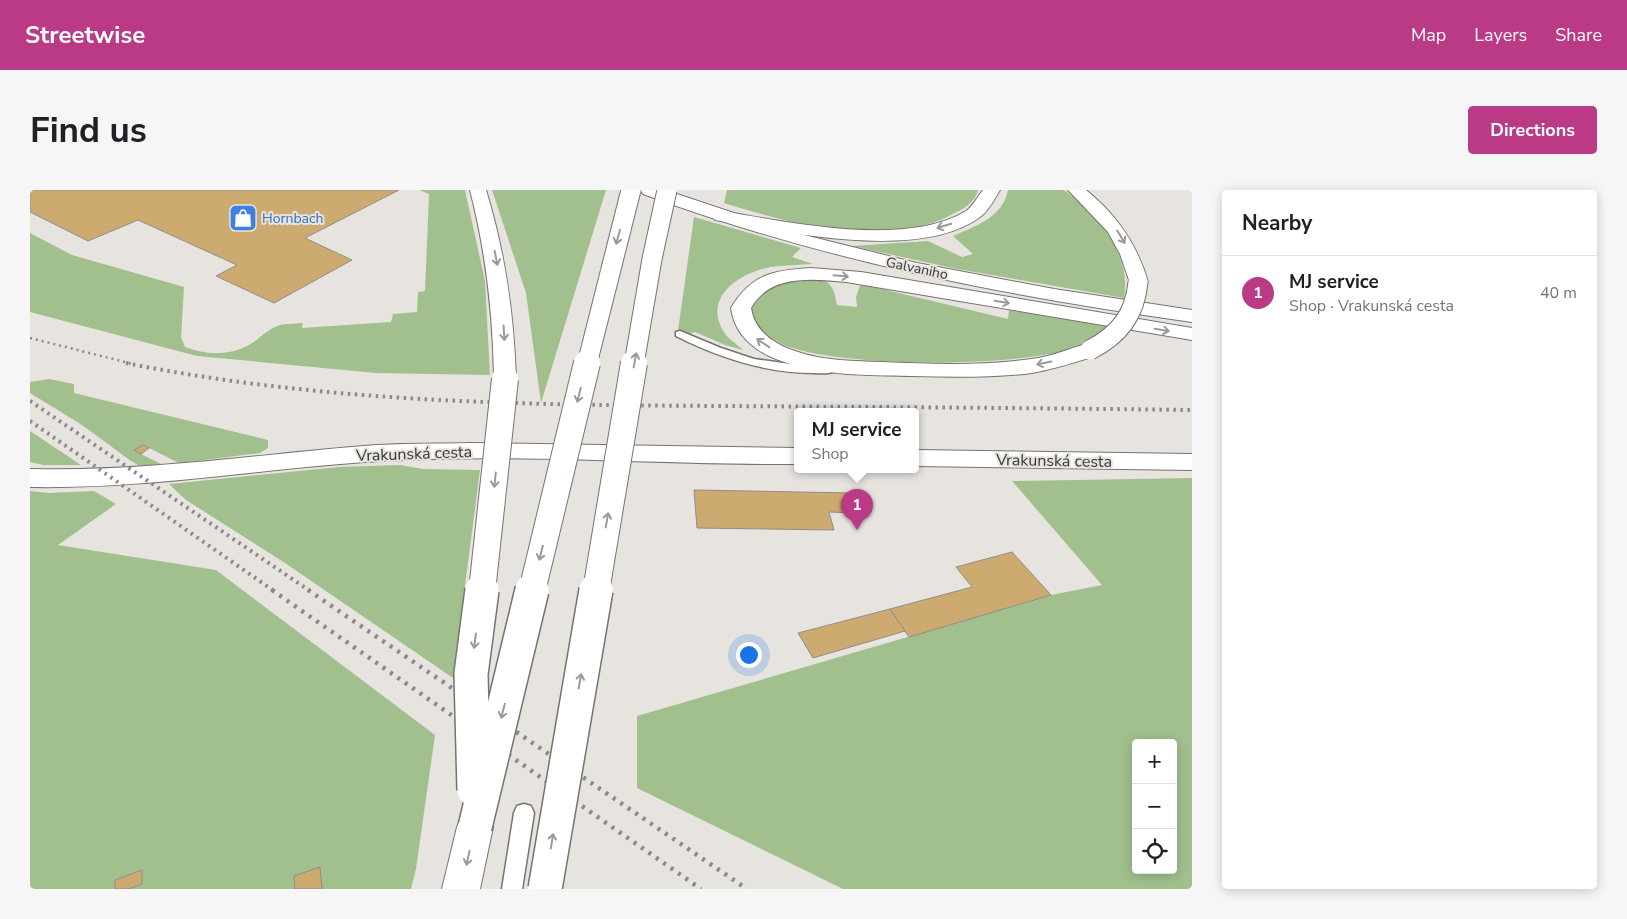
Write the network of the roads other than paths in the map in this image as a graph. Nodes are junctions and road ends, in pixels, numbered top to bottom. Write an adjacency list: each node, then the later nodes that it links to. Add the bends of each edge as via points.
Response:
1 (478, 190): 19 (main road, one-way to 19, bridge, via 490,230 500,288 505,379 471,674)
2 (631, 190): 19 (main road, one-way to 19, bridge)
3 (649, 190): 8 (main road, Galvaniho)
4 (667, 190): 22 (main road, one-way to 4, bridge, via 650,268)
5 (992, 190): 8 (main road, one-way to 8, via 981,208 961,220 931,230 904,234 842,234)
6 (1076, 190): 9 (main road)
7 (1086, 190): 9 (lane)
8 (721, 216): 10 (main road, Galvaniho, via 845,252 923,270 1012,288)
9 (1108, 219): 13 (main road, one-way to 13, bridge, via 1126,245 1138,282 1129,319 1108,342 1062,360 1001,369)
10 (1192, 316)
11 (680, 334): 13 (lane, via 738,360 799,369)
12 (1192, 334): 13 (main road, one-way to 12, via 796,358 764,344 745,327 741,317 744,300 759,286 784,277 842,275)
13 (865, 368)
14 (794, 456): 17 (main road, Vrakunská cesta, via 470,451 366,454 140,476)
15 (919, 458): 16 (main road, Vrakunská cesta)
16 (1192, 462)
17 (30, 478)
18 (524, 813): 21 (lane)
19 (475, 827): 20 (main road, one-way to 20)
20 (461, 889)
21 (512, 889)
22 (545, 889)

